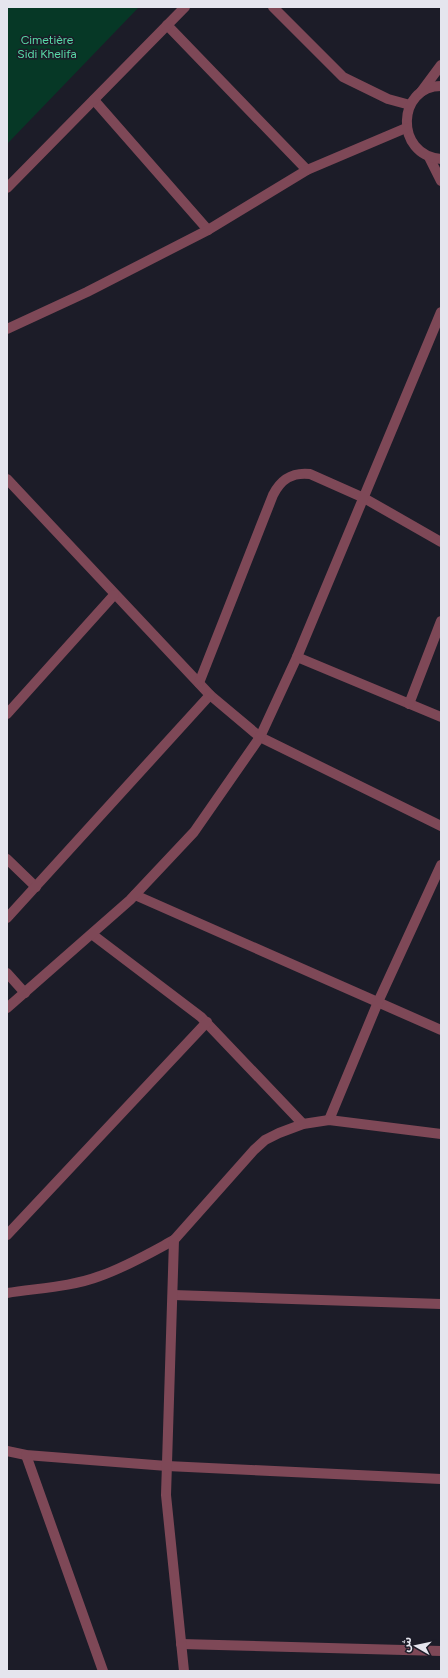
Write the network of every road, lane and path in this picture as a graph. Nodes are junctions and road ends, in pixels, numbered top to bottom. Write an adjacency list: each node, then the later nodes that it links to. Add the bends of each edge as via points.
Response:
1 (185, 7): 3 (street)
2 (273, 7): 8 (street, via 343,77 388,99)
3 (167, 25): 7 (street); 12 (street)
4 (441, 65): 6 (street)
5 (441, 86): 6 (street, via 427,89)
6 (418, 95): 8 (street)
7 (94, 100): 14 (street); 15 (street)
8 (410, 105): 9 (street, via 406,116)
9 (406, 128): 10 (street, via 418,150); 12 (street)
10 (429, 156): 11 (street); 13 (street)
11 (441, 159)
12 (307, 170): 15 (street)
13 (441, 181)
14 (7, 188)
15 (208, 230): 17 (street)
16 (440, 319): 19 (street)
17 (7, 330)
18 (7, 479): 21 (street)
19 (364, 498): 20 (street); 23 (street); 24 (street, via 310,474 292,475 277,486)
20 (441, 542)
21 (114, 595): 24 (street); 27 (street)
22 (441, 621): 26 (street)
23 (297, 657): 26 (street); 29 (street)
24 (199, 683): 25 (street)
25 (210, 695): 29 (street); 33 (street)
26 (409, 704): 28 (street)
27 (7, 714)
28 (441, 717)
29 (260, 737): 30 (street); 34 (street, via 194,832)
30 (441, 826)
31 (7, 859): 33 (street)
32 (441, 865): 39 (street)
33 (36, 888): 35 (street)
34 (135, 895): 36 (street); 39 (street)
35 (7, 918)
36 (93, 935): 38 (street); 41 (street)
37 (7, 973): 38 (street)
38 (25, 993): 40 (street)
39 (378, 1002): 42 (street); 43 (street)
40 (7, 1008)
41 (207, 1022): 44 (street); 46 (street)
42 (441, 1030)
43 (329, 1120): 44 (street); 45 (street)
44 (303, 1124): 47 (street, via 265,1140)
45 (441, 1133)
46 (7, 1235)
47 (174, 1240): 48 (street, via 100,1276 72,1284); 49 (street)
48 (7, 1293)
49 (173, 1294): 50 (street); 53 (street)
50 (441, 1304)
51 (7, 1451): 52 (street)
52 (26, 1455): 53 (street); 57 (street)
53 (167, 1466): 54 (street); 55 (street, via 166,1495)
54 (441, 1479)
55 (181, 1644): 56 (street); 58 (street)
56 (441, 1651)
57 (103, 1671)
58 (184, 1671)

